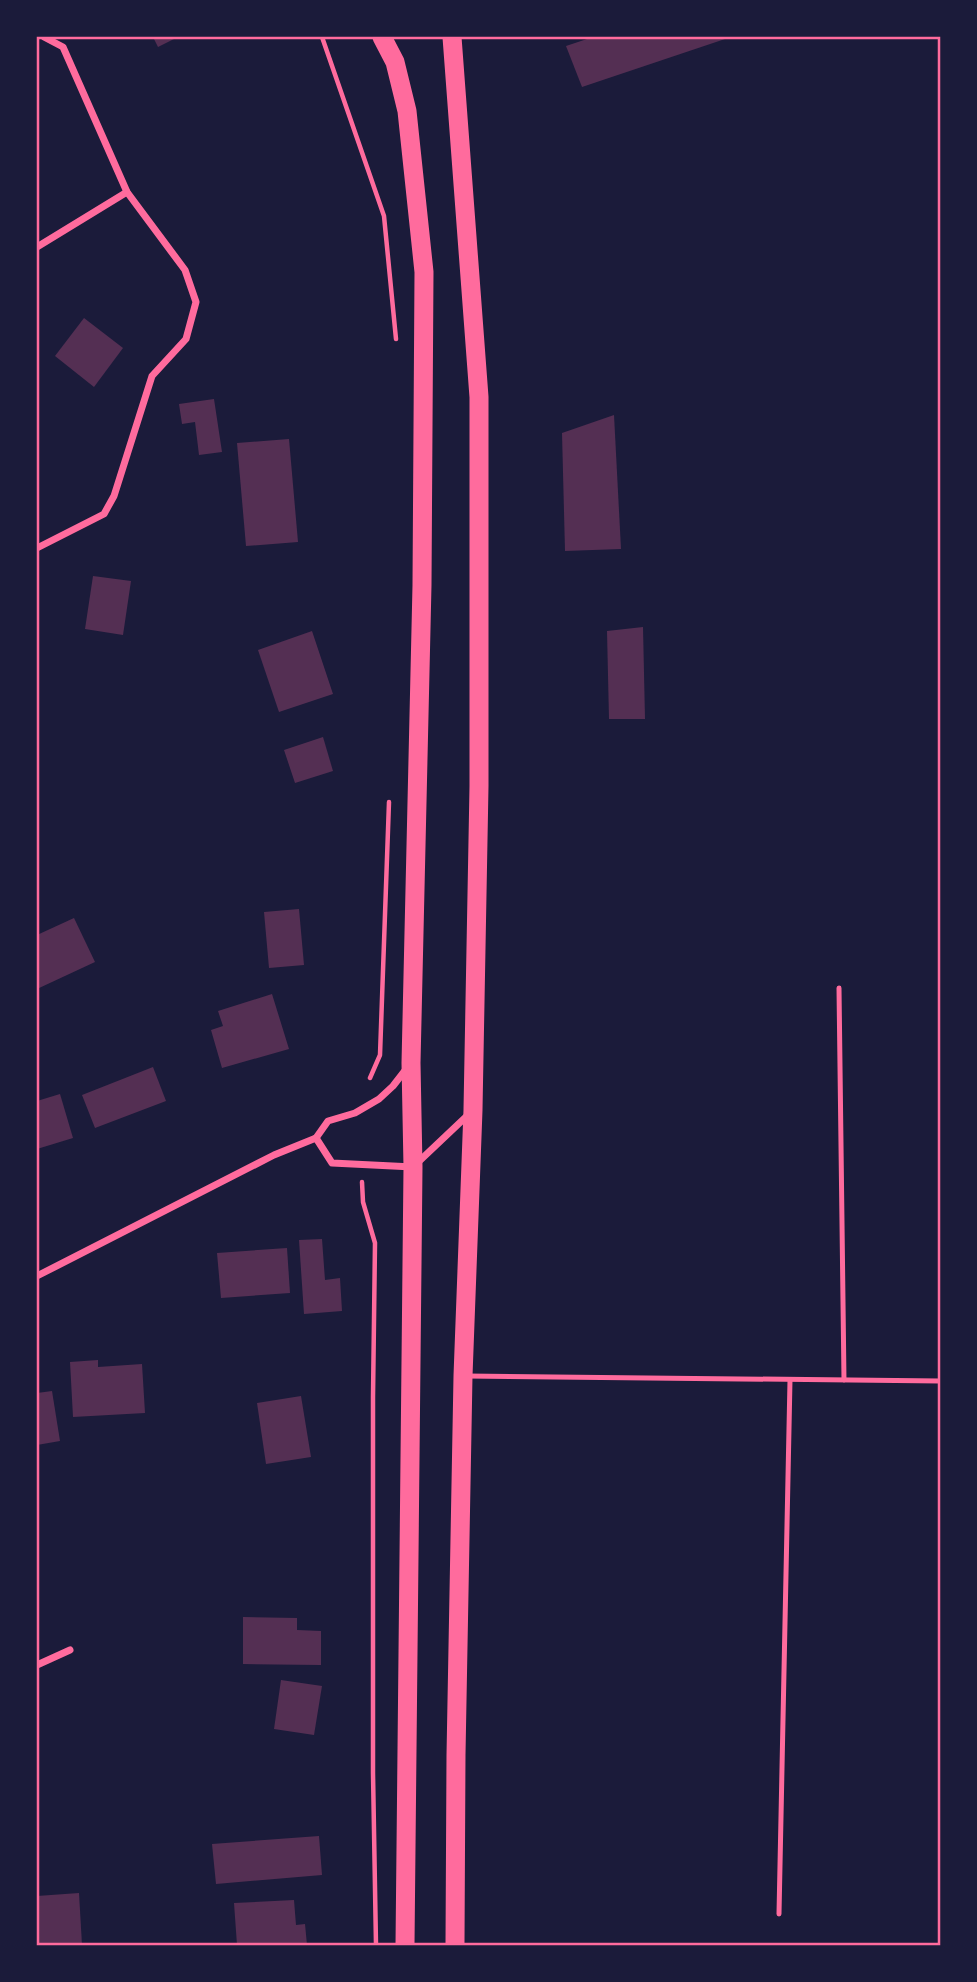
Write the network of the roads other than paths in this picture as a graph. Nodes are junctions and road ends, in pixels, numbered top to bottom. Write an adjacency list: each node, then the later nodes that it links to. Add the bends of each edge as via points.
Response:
1 (44, 37): 4 (street, via 63,47)
2 (382, 37): 8 (highway, via 395,62 407,111 424,272)
3 (452, 37): 9 (highway, via 479,397)
4 (127, 192): 5 (street); 6 (street, via 186,270 196,302 186,339 152,376 114,496 104,514)
5 (37, 247)
6 (37, 548)
7 (839, 988): 15 (lane)
8 (411, 1063): 10 (street, via 379,1099 328,1121); 11 (highway)
9 (473, 1110): 11 (street); 13 (highway)
10 (316, 1138): 11 (street, via 332,1163); 12 (street)
11 (414, 1167): 20 (highway)
12 (37, 1276)
13 (463, 1376): 14 (lane); 21 (highway)
14 (790, 1380): 15 (lane); 19 (lane)
15 (844, 1380): 16 (lane)
16 (940, 1381)
17 (70, 1650): 18 (street)
18 (37, 1665)
19 (779, 1914)
20 (405, 1945)
21 (455, 1945)

